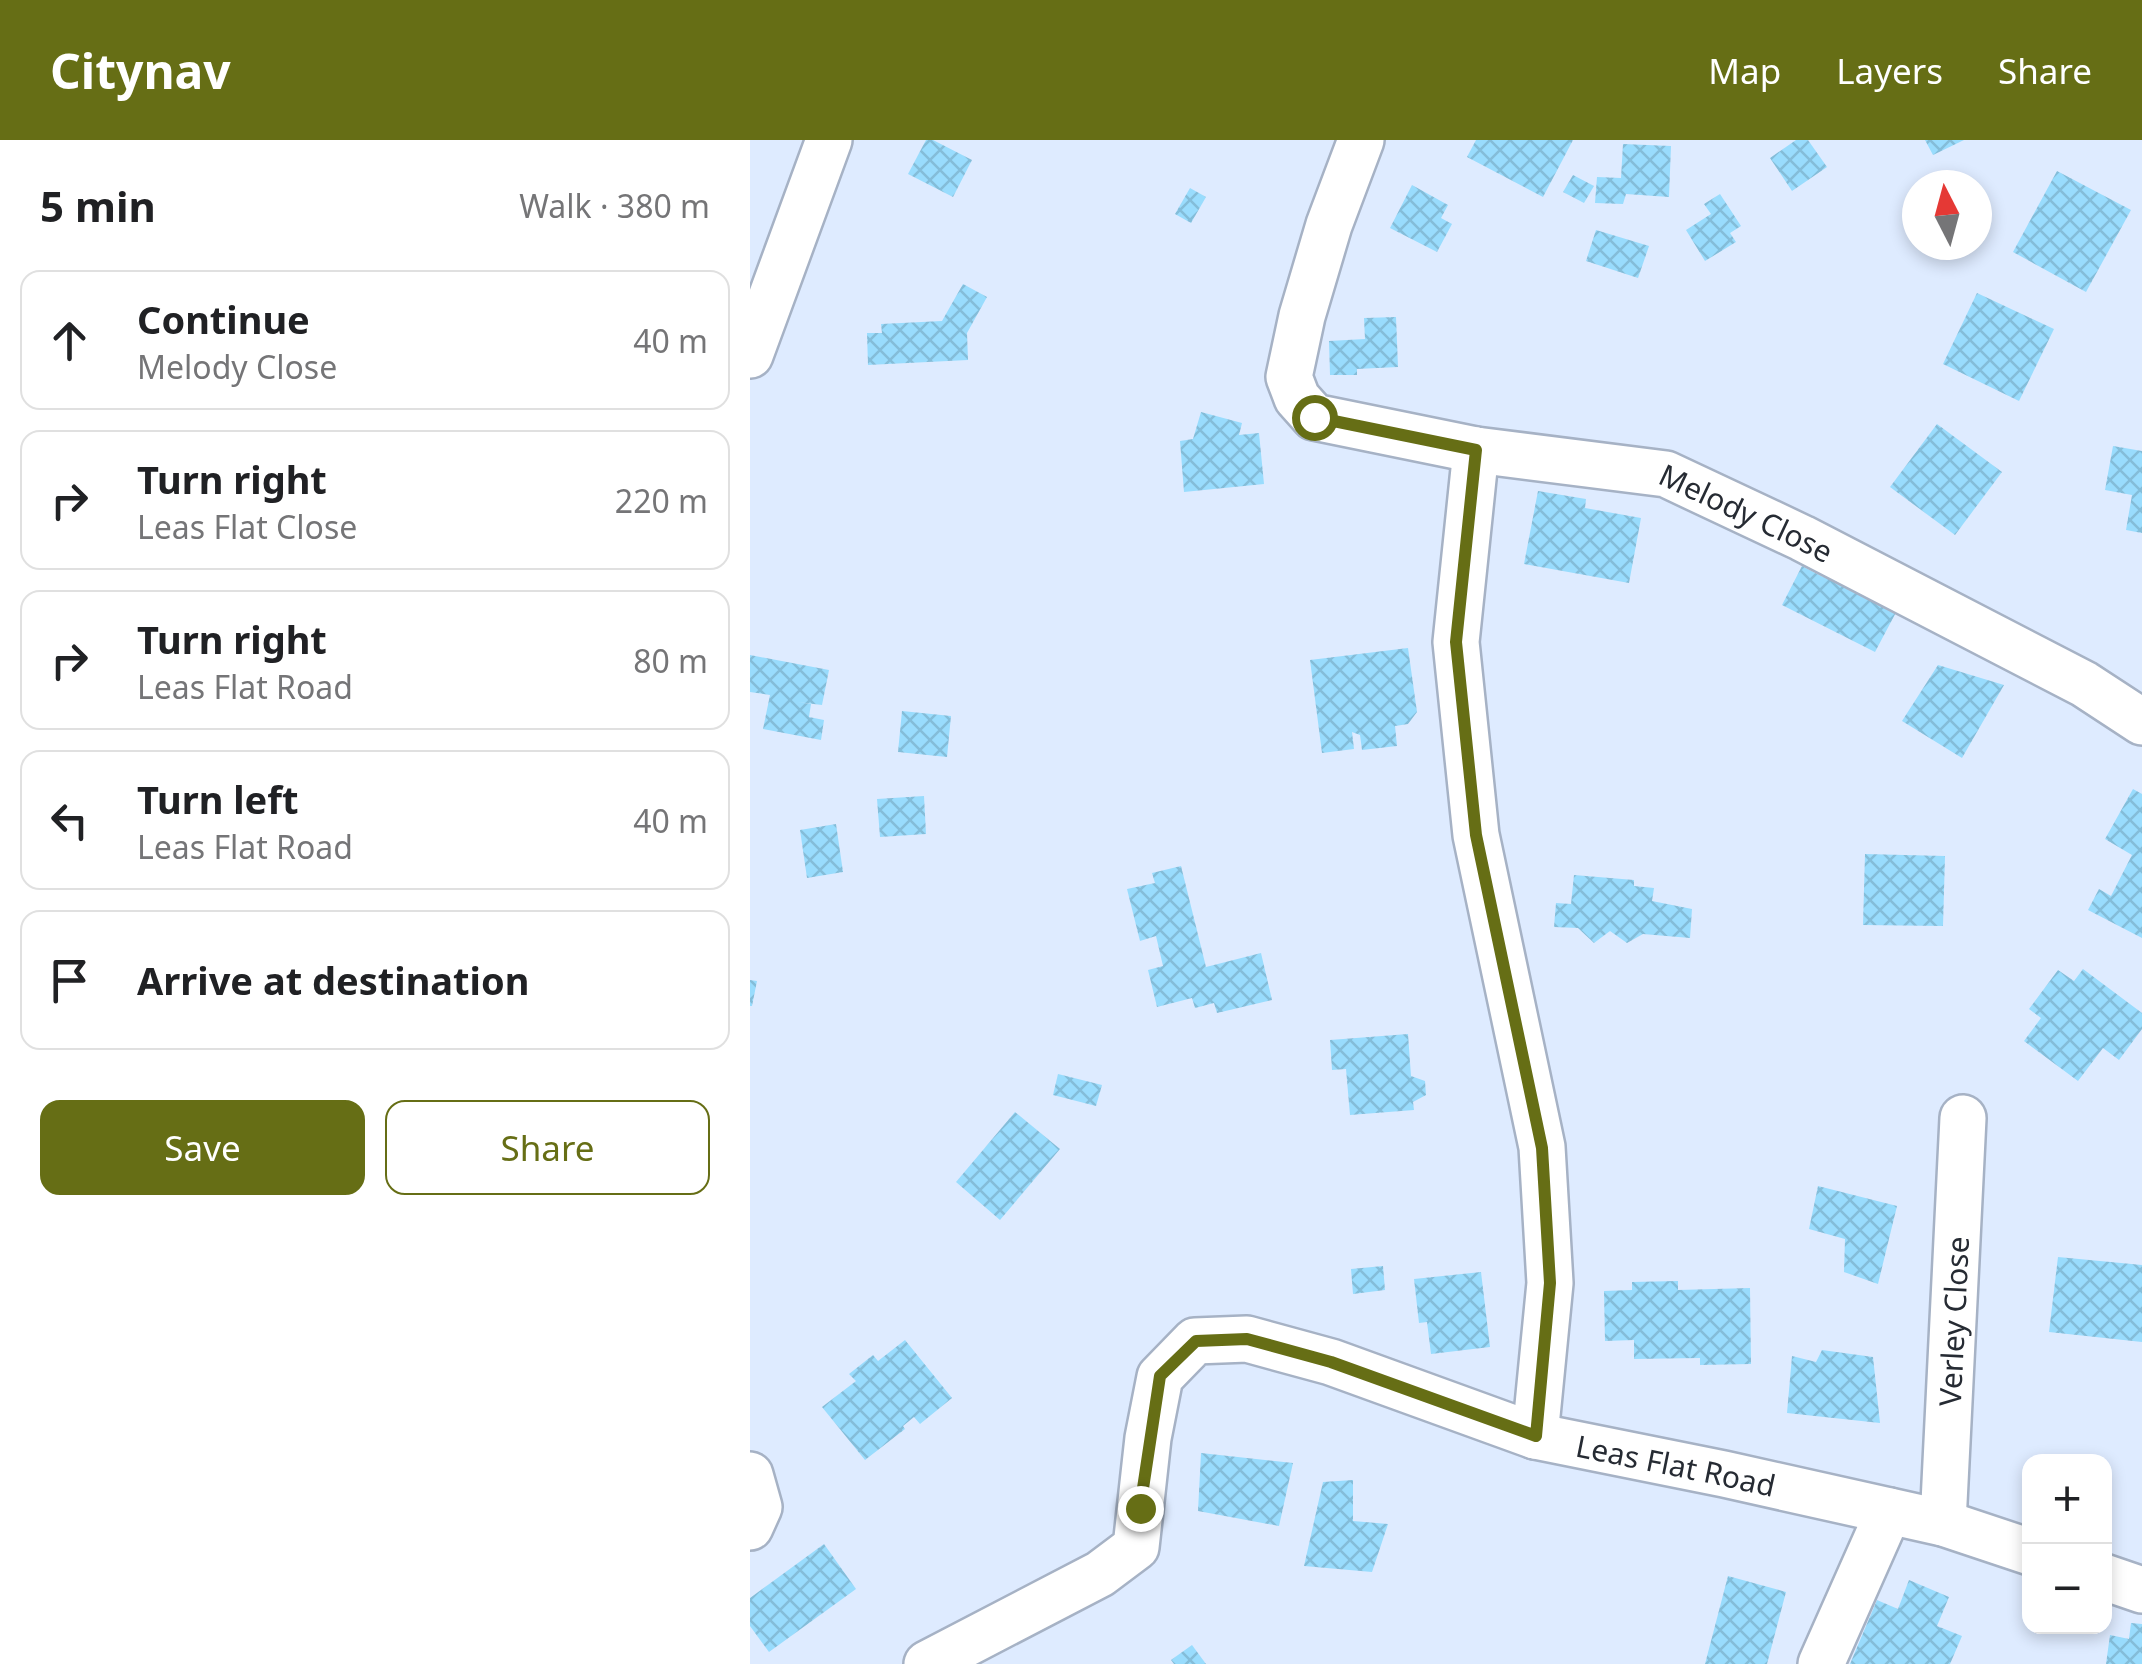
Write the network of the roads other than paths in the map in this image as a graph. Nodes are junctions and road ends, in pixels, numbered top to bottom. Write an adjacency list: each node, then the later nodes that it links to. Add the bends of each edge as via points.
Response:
1 (829, 140): 3 (street)
2 (1361, 140): 4 (street, Melody Close, via 1324,243 1289,377 1314,417)
3 (750, 355)
4 (1476, 450): 5 (street, Melody Close, via 1666,474 2084,684); 7 (street, via 1456,642 1476,835 1542,1148 1550,1283)
5 (2142, 722)
6 (1963, 1118): 10 (street, Verley Close)
7 (1536, 1436): 9 (street, Leas Flat Road); 15 (street, Leas Flat Road, via 1314,1357 1247,1339 1196,1341 1160,1376 1136,1547 1100,1574)
8 (750, 1475): 11 (street, via 760,1507)
9 (1889, 1511): 10 (street, Leas Flat Road); 16 (street)
10 (1943, 1524): 12 (street, Leas Flat Road)
11 (750, 1527)
12 (2022, 1549)
13 (2112, 1581): 14 (street)
14 (2142, 1590)
15 (927, 1664)
16 (1821, 1664)

